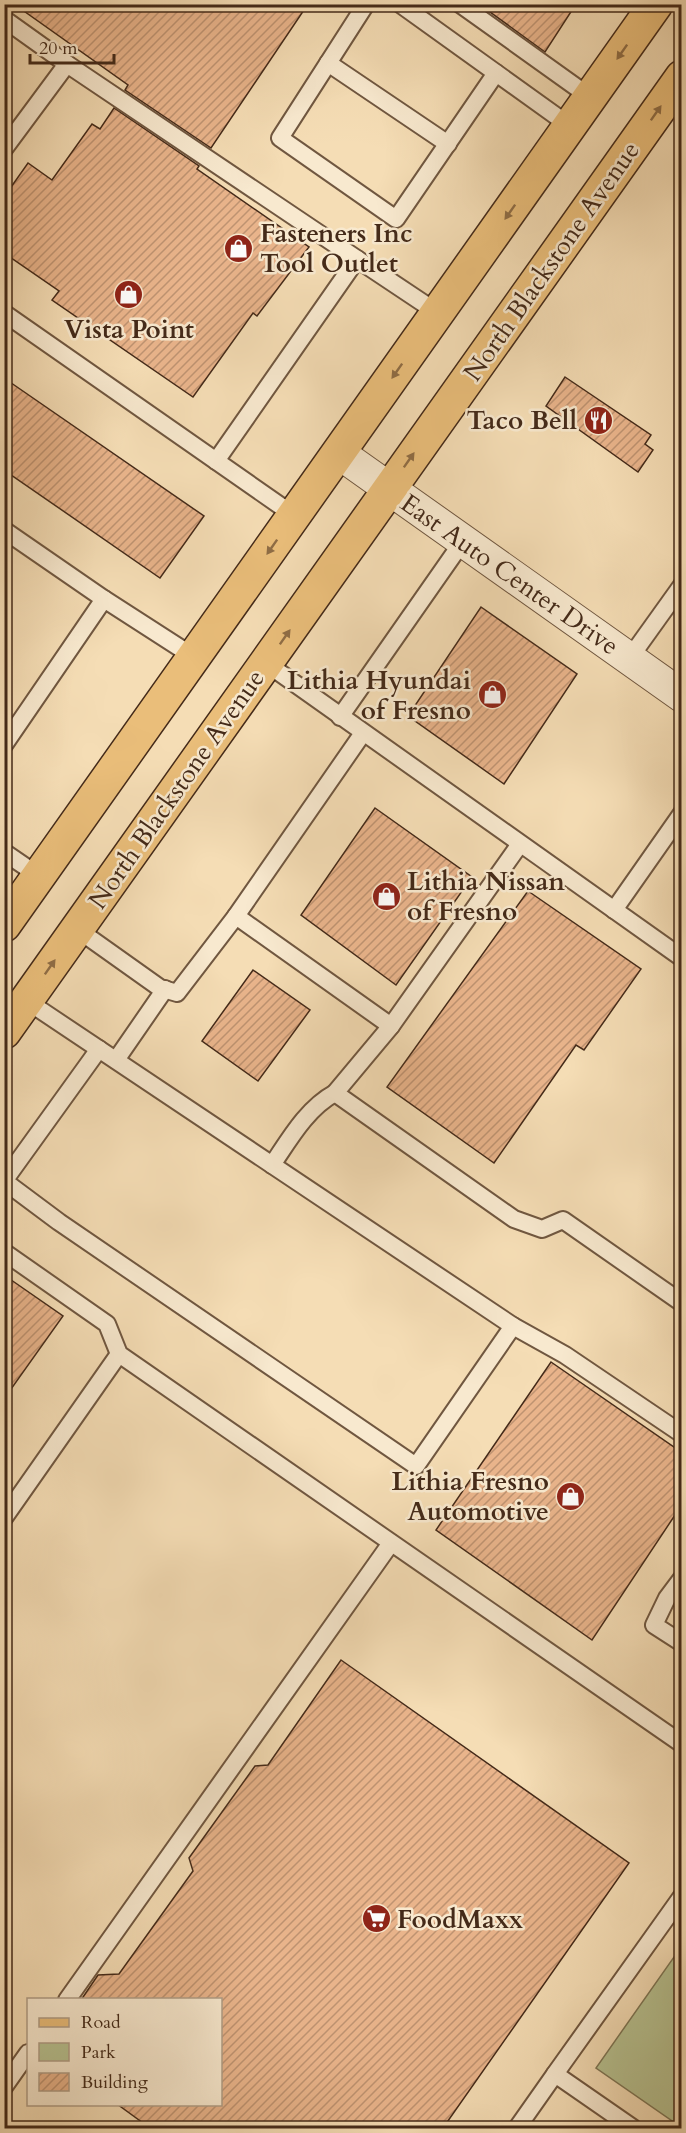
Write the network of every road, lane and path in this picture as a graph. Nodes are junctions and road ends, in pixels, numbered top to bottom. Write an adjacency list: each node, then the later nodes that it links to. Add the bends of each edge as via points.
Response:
1 (366, 4): 6 (lane)
2 (400, 4): 8 (lane)
3 (460, 4): 10 (lane)
4 (656, 4): 10 (main road, one-way to 10)
5 (4, 19): 7 (lane)
6 (328, 63): 12 (lane); 12 (lane, via 280,138 396,219)
7 (67, 64): 13 (lane); 14 (lane)
8 (496, 73): 11 (lane); 12 (lane)
9 (681, 77): 19 (main road, North Blackstone Avenue, one-way to 9)
10 (590, 97): 11 (main road)
11 (570, 126): 16 (main road, one-way to 16)
12 (448, 144)
13 (4, 149)
14 (357, 260): 16 (lane); 18 (lane)
15 (4, 313): 18 (lane)
16 (438, 313): 17 (main road, one-way to 17)
17 (339, 453): 19 (street, East Auto Center Drive); 20 (main road)
18 (216, 461): 20 (lane)
19 (389, 489): 22 (street, East Auto Center Drive); 27 (main road, North Blackstone Avenue, one-way to 19)
20 (295, 516): 25 (main road, one-way to 25)
21 (4, 530): 24 (lane)
22 (463, 541): 26 (street, East Auto Center Drive); 29 (lane)
23 (681, 585): 26 (lane)
24 (104, 599): 25 (lane); 31 (lane)
25 (194, 657): 35 (main road)
26 (629, 659): 28 (street, East Auto Center Drive)
27 (266, 663): 29 (lane); 39 (main road, North Blackstone Avenue)
28 (681, 696)
29 (340, 717): 30 (lane)
30 (363, 733): 33 (lane); 37 (lane)
31 (4, 745)
32 (681, 813): 36 (lane)
33 (520, 844): 36 (lane); 43 (lane)
34 (4, 852): 35 (lane)
35 (39, 876): 38 (main road)
36 (614, 910): 40 (lane)
37 (236, 916): 41 (lane, via 177,993); 43 (lane)
38 (4, 925)
39 (77, 929): 41 (lane); 42 (main road, North Blackstone Avenue, one-way to 39)
40 (681, 958)
41 (165, 989): 46 (lane)
42 (27, 1001): 44 (main road, North Blackstone Avenue); 45 (lane)
43 (391, 1026): 47 (lane)
44 (4, 1032)
45 (99, 1049): 46 (lane); 49 (lane)
46 (116, 1060): 48 (lane)
47 (335, 1093): 48 (lane, via 305,1118); 51 (lane, via 514,1219 542,1228 563,1220)
48 (272, 1165): 52 (lane)
49 (4, 1181): 52 (lane, via 416,1466)
50 (4, 1252): 53 (lane, via 107,1324)
51 (681, 1303)
52 (513, 1326): 54 (lane, via 565,1355)
53 (119, 1354): 55 (lane); 56 (lane)
54 (681, 1434)
55 (4, 1518)
56 (391, 1543): 59 (lane); 61 (lane)
57 (681, 1578): 58 (lane, via 654,1625)
58 (681, 1643)
59 (681, 1744)
60 (681, 1896): 63 (lane)
61 (68, 1998)
62 (27, 2054): 64 (lane)
63 (555, 2074): 65 (lane); 66 (lane)
64 (4, 2086)
65 (517, 2128)
66 (633, 2128)

